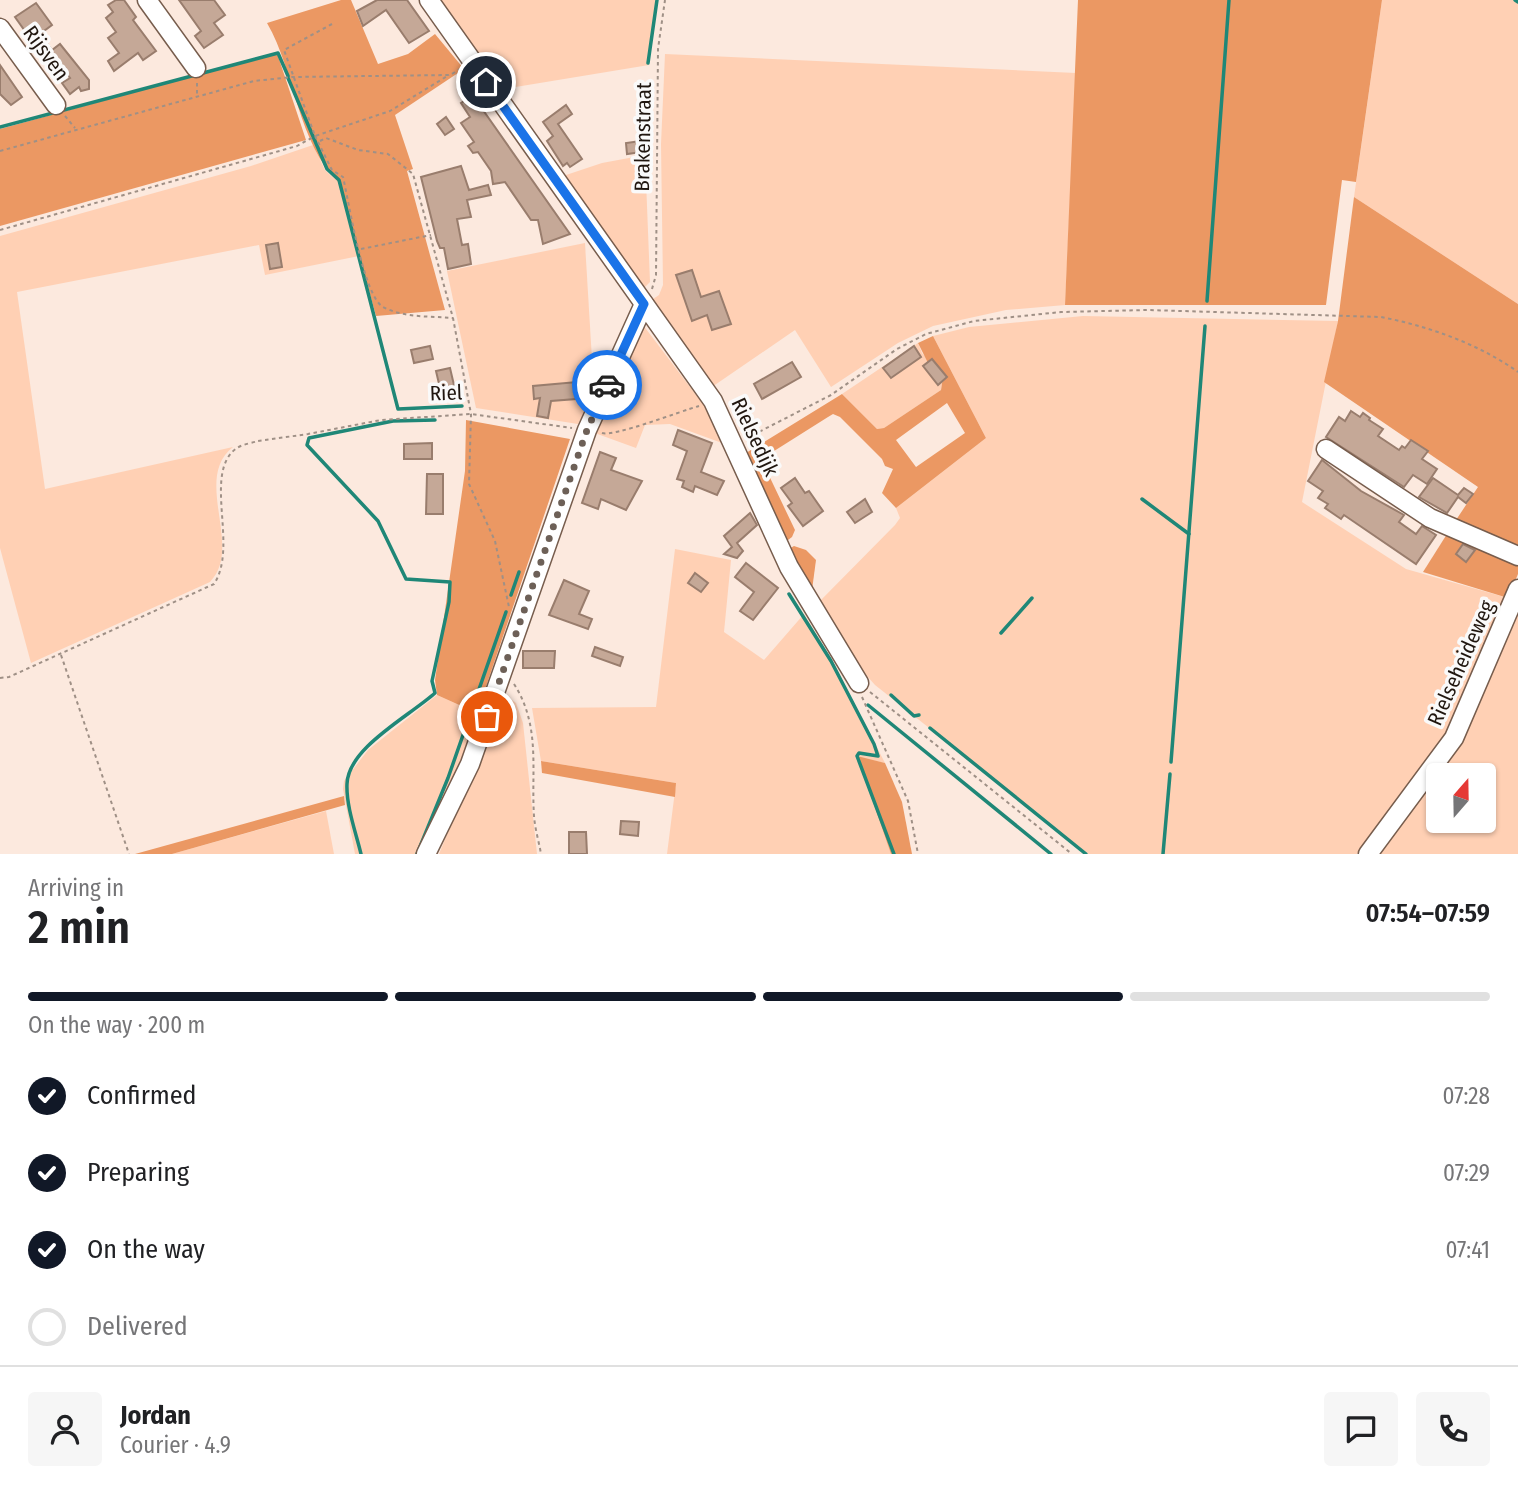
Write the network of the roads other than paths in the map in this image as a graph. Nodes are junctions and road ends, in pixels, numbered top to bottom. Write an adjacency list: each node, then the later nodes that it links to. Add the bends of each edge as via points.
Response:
1 (147, 0): 4 (street)
2 (429, 0): 6 (street, Rielsedijk)
3 (0, 28): 5 (street, Rijsven)
4 (196, 72)
5 (56, 105)
6 (644, 304): 10 (street, Rielsedijk, via 713,401 789,567); 11 (street, via 587,430 470,764)
7 (1326, 449): 8 (street, via 1430,518)
8 (1518, 556)
9 (1518, 589): 12 (street, Rielseheideweg, via 1454,738)
10 (859, 683)
11 (426, 854)
12 (1368, 854)

